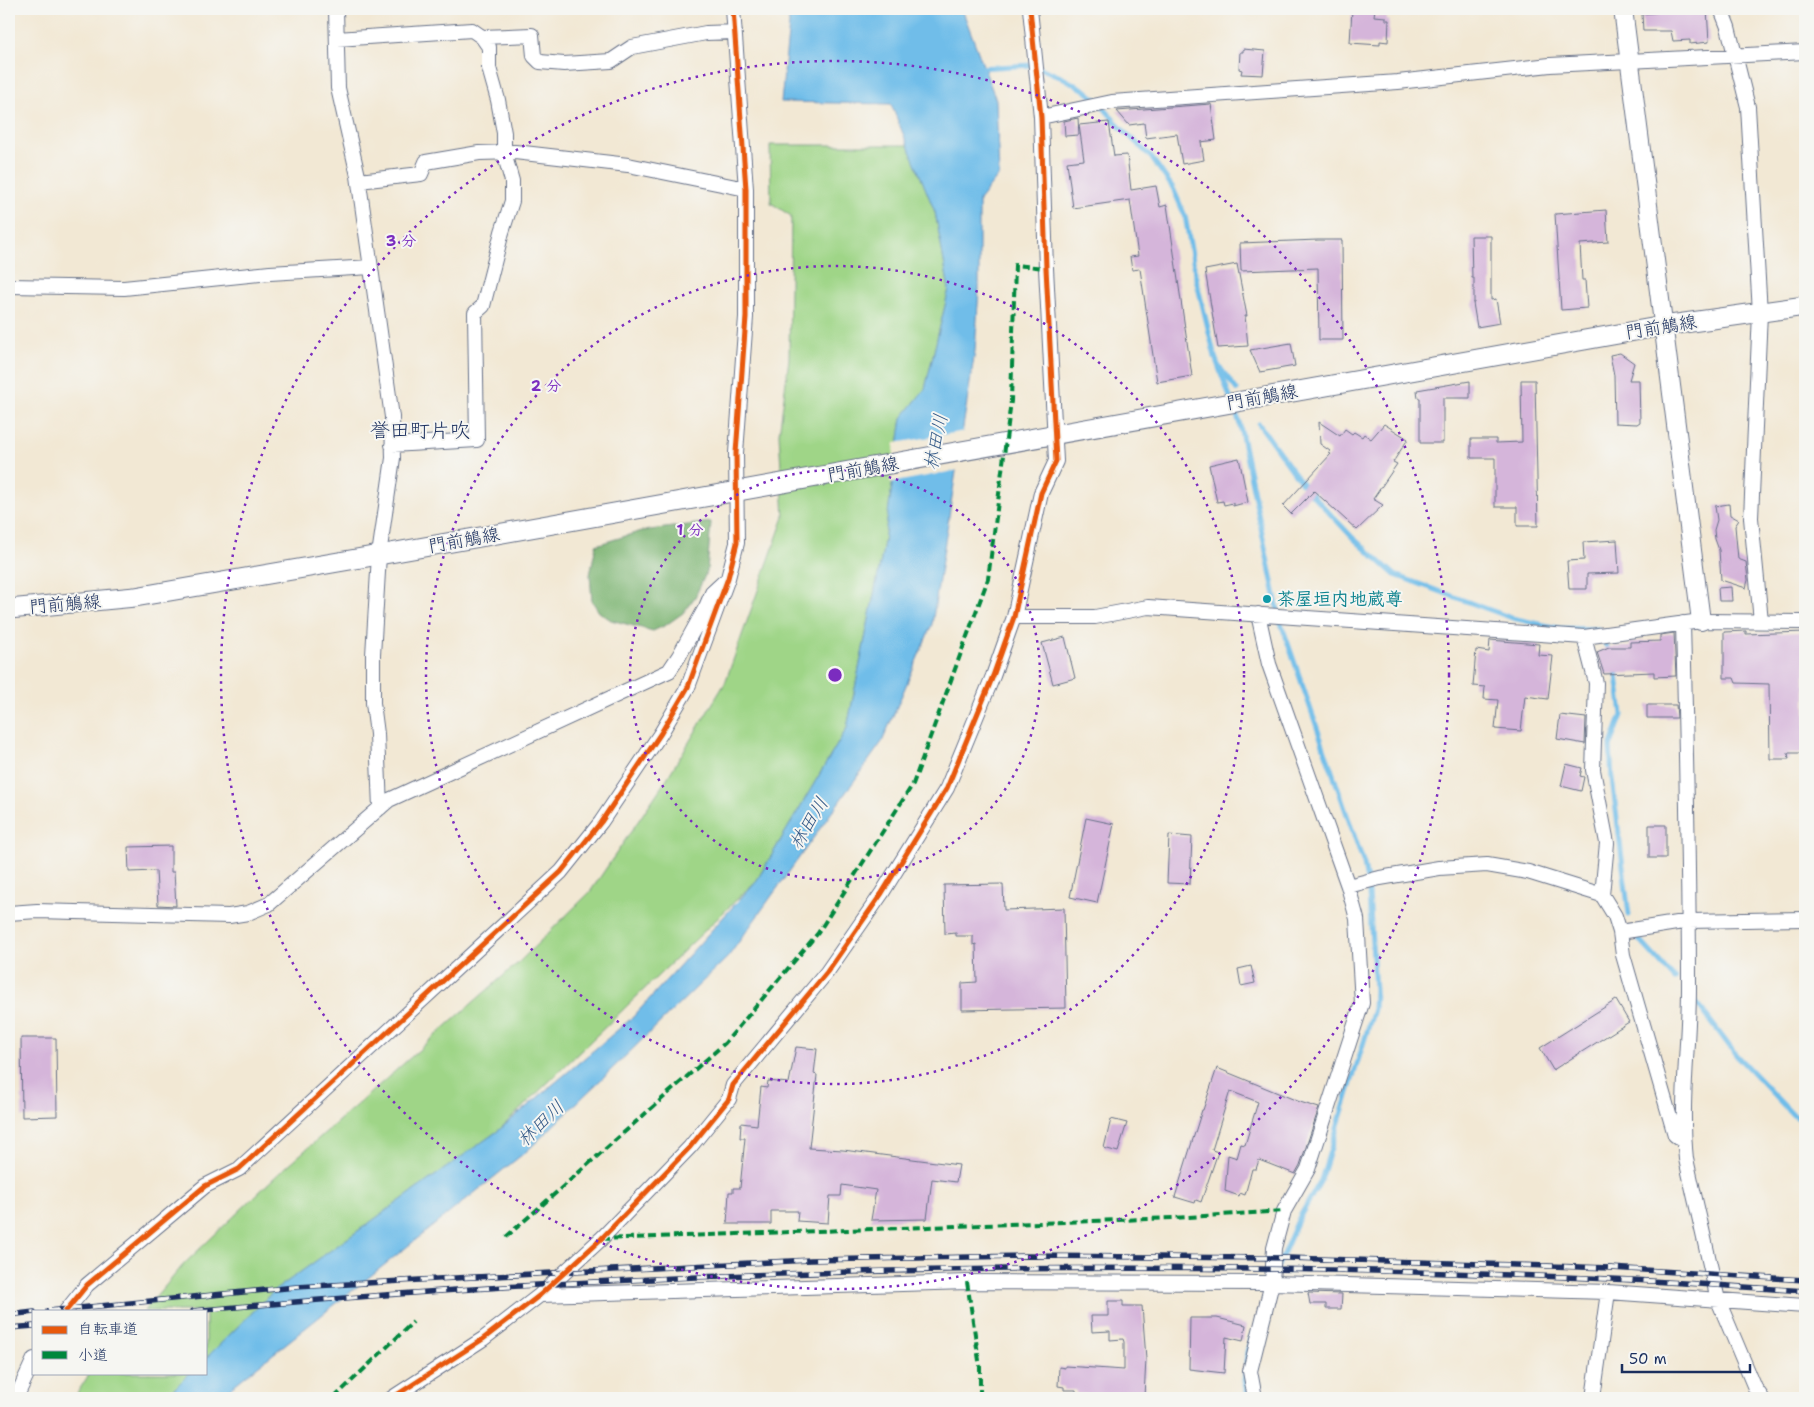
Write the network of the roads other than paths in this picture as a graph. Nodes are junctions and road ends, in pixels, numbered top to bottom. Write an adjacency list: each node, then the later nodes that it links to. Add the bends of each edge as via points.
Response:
1 (336, 9): 8 (street)
2 (733, 9): 6 (street)
3 (1030, 9): 12 (street)
4 (1624, 9): 11 (street)
5 (1721, 9): 10 (street)
6 (735, 32): 7 (street, via 706,33 632,47 611,61 564,64 540,62 534,56 532,35); 15 (street)
7 (482, 37): 8 (street, via 472,30); 13 (street, via 489,47 489,68 504,133)
8 (337, 39): 14 (street, via 338,88)
9 (1805, 52): 10 (street)
10 (1735, 55): 11 (street); 19 (street, via 1748,107)
11 (1630, 61): 12 (street, via 1398,82 1112,102); 20 (street)
12 (1041, 116): 21 (street)
13 (504, 153): 14 (street, via 479,153 426,162 422,174); 15 (street, via 628,165); 22 (street, via 512,181 512,200 483,306 475,314 477,440)
14 (359, 181): 16 (street)
15 (746, 189): 23 (street, via 746,317 736,453)
16 (371, 267): 17 (street, via 270,273 124,288); 22 (street, via 392,417)
17 (9, 286)
18 (1805, 306): 19 (main road, 門前鵤線)
19 (1760, 313): 20 (main road, 門前鵤線); 30 (street, via 1751,518)
20 (1663, 326): 21 (main road, 門前鵤線); 29 (street)
21 (1051, 435): 23 (main road, 門前鵤線); 28 (street, via 1056,461 1041,493)
22 (392, 444): 24 (street, via 393,458)
23 (743, 491): 24 (main road, 門前鵤線); 25 (street)
24 (379, 556): 26 (main road, 門前鵤線, via 135,597); 34 (street, via 372,703 378,734)
25 (728, 578): 34 (street, via 712,594 669,671 389,800); 47 (street, via 688,687 601,822 561,872 239,1168 205,1186 87,1285)
26 (9, 609)
27 (1258, 614): 28 (street, via 1148,606 1095,617); 33 (street); 35 (street, via 1269,664)
28 (1014, 617): 44 (street, via 947,788 877,901 827,972 733,1085 729,1099 690,1147 601,1239)
29 (1701, 621): 30 (street); 32 (street)
30 (1760, 621): 31 (street)
31 (1805, 622)
32 (1683, 623): 33 (street); 39 (street)
33 (1584, 638): 36 (street, via 1596,683 1593,770 1607,843)
34 (380, 808): 37 (street, via 269,904 248,913 229,916)
35 (1348, 886): 36 (street, via 1439,868 1487,865 1528,872); 42 (street, via 1357,919 1362,1003 1308,1169 1284,1211 1274,1248)
36 (1602, 895): 40 (street, via 1615,916)
37 (9, 913)
38 (1805, 919): 39 (street)
39 (1689, 921): 40 (street); 41 (street)
40 (1620, 932): 41 (street, via 1623,955 1675,1134)
41 (1684, 1141): 45 (street)
42 (1272, 1283): 43 (street); 44 (street, via 967,1282); 51 (street, via 1250,1371)
43 (1608, 1292): 45 (street); 52 (street)
44 (540, 1294): 50 (street, via 483,1339)
45 (1718, 1300): 46 (street); 53 (street)
46 (1805, 1306)
47 (67, 1310)
48 (32, 1363): 49 (street)
49 (16, 1398)
50 (392, 1398)
51 (1255, 1398)
52 (1593, 1398)
53 (1762, 1398)

